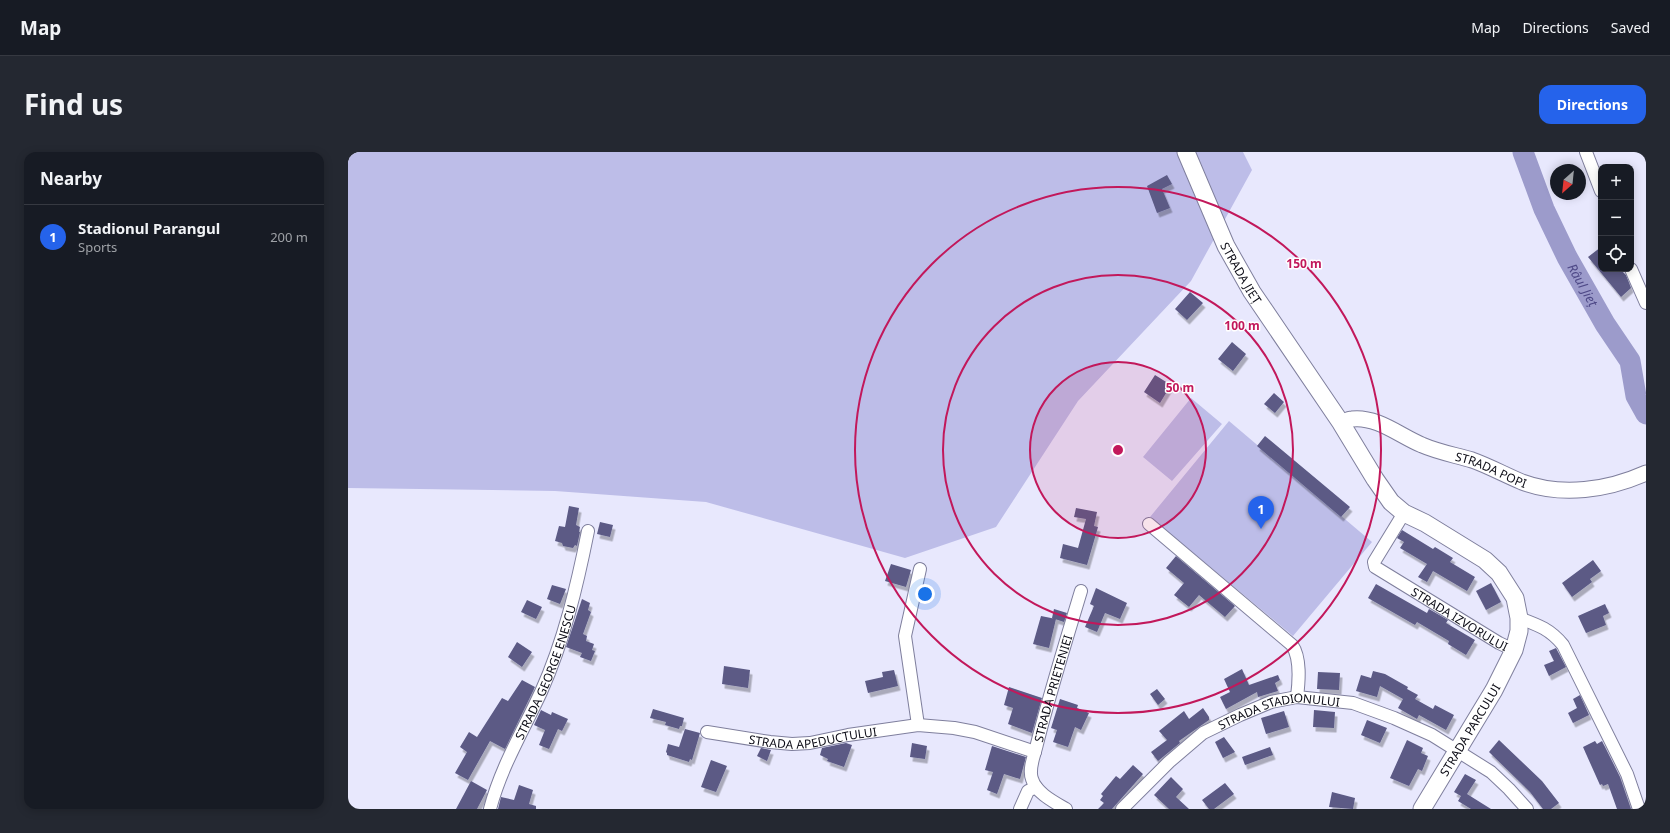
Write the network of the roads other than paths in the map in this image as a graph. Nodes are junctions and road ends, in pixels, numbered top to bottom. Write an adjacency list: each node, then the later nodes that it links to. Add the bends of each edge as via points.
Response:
1 (1186, 152): 6 (main road, STRADA JIEȚ, via 1230,252 1252,292)
2 (1586, 152): 3 (street)
3 (1598, 183)
4 (1632, 272): 5 (street)
5 (1646, 303)
6 (1341, 423): 7 (street, STRADA POPI, via 1351,419 1366,420 1422,445 1471,460 1524,482 1551,489 1602,487); 8 (main road, STRADA IZVORULUI, via 1391,502)
7 (1646, 473)
8 (1404, 513): 13 (main road, STRADA IZVORULUI, via 1485,560 1507,585 1514,598); 14 (street, STRADA IZVORULUI, via 1375,559 1375,567)
9 (1149, 524): 15 (street, via 1292,645 1296,651)
10 (588, 531): 21 (street, STRADA GEORGE ENESCU, via 560,643 541,692 497,785)
11 (920, 569): 16 (street, via 905,636)
12 (1081, 591): 19 (street, STRADA PRIETENIEI)
13 (1519, 618): 14 (main road, STRADA IZVORULUI, via 1519,631); 27 (street, via 1541,626 1556,636 1563,645 1627,774)
14 (1514, 650): 18 (main road, STRADA PARCULUI)
15 (1297, 697): 18 (street, STRADA STADIONULUI, via 1353,702 1426,732); 24 (street, STRADA STADIONULUI, via 1271,702 1203,734 1169,762)
16 (918, 725): 17 (street, STRADA APEDUCTULUI, via 792,744); 19 (street, STRADA APEDUCTULUI, via 975,732)
17 (707, 732)
18 (1458, 751): 25 (main road, STRADA PARCULUI); 26 (street, STRADA STADIONULUI, via 1491,772)
19 (1035, 752): 20 (street, STRADA PRIETENIEI, via 1032,779)
20 (1036, 787): 22 (street, via 1028,791); 23 (street)
21 (490, 809)
22 (1020, 809)
23 (1066, 809)
24 (1122, 809)
25 (1422, 809)
26 (1527, 809)
27 (1639, 809)

